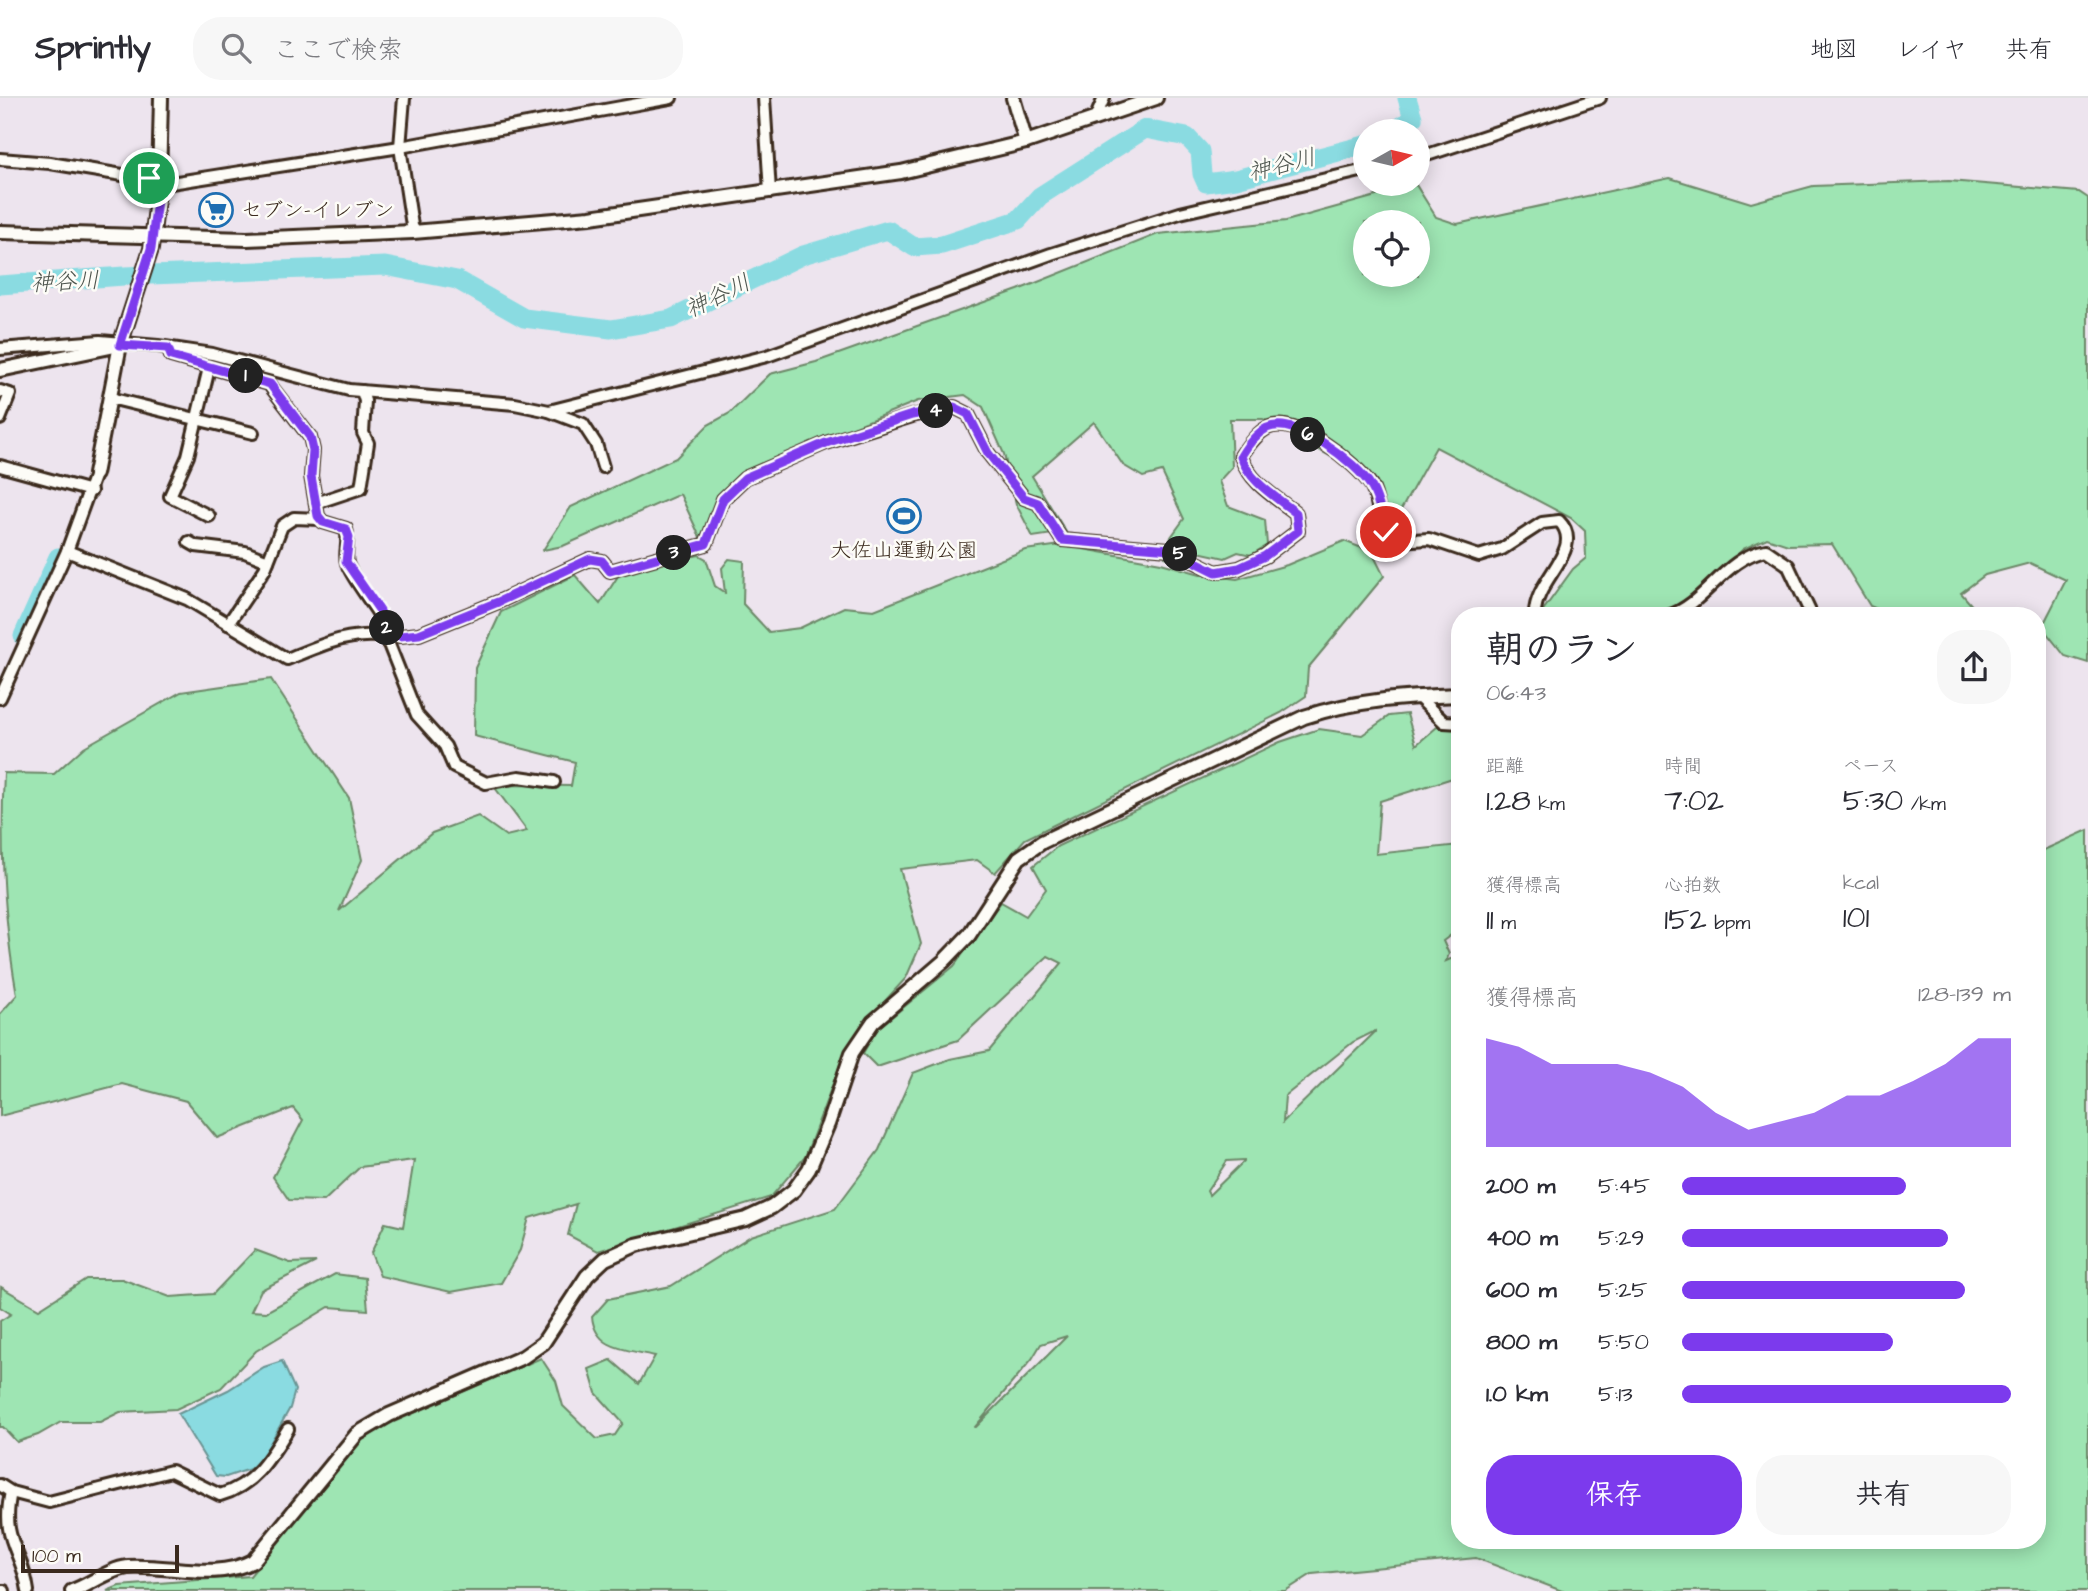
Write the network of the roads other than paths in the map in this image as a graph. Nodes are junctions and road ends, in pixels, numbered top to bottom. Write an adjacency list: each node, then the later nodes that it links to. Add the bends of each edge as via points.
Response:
1 (162, 98): 17 (street)
2 (404, 98): 13 (street)
3 (586, 98): 10 (street)
4 (671, 98): 10 (street)
5 (764, 98): 18 (street)
6 (1013, 98): 12 (street)
7 (1104, 98): 11 (street)
8 (1156, 98): 11 (street)
9 (1600, 98): 14 (street)
10 (587, 112): 13 (street)
11 (1095, 119): 12 (street)
12 (1026, 142): 18 (street, via 901,172)
13 (400, 147): 17 (street); 20 (street)
14 (1430, 154)
15 (0, 159): 17 (street, via 50,163)
16 (1353, 173): 30 (street, via 1180,213 767,356)
17 (159, 183): 21 (street)
18 (770, 192): 20 (street, via 590,217)
19 (0, 232): 21 (street)
20 (413, 232): 21 (street)
21 (152, 243): 22 (street)
22 (120, 345): 23 (street); 24 (street, via 100,341); 26 (street); 29 (street)
23 (168, 348): 25 (street, via 171,356); 28 (street, via 212,354)
24 (0, 349)
25 (209, 368): 31 (street); 38 (street, via 270,384 310,437)
26 (0, 370)
27 (0, 391): 32 (street, via 10,394)
28 (362, 391): 30 (street); 38 (street, via 366,401 363,433 368,443 360,488)
29 (110, 398): 31 (street); 36 (street)
30 (549, 411): 35 (street, via 583,424)
31 (197, 418): 33 (street); 39 (street, via 188,456 170,496)
32 (0, 419)
33 (253, 433)
34 (0, 466): 37 (street)
35 (603, 467)
36 (95, 474): 37 (street)
37 (90, 491): 42 (street)
38 (316, 503): 40 (street)
39 (209, 516)
40 (320, 519): 43 (street, via 294,518 282,526); 48 (street, via 346,529 346,562 380,611)
41 (188, 542): 43 (street)
42 (67, 551): 47 (street, via 187,599); 51 (street)
43 (268, 561): 47 (street)
44 (1537, 607): 48 (street, via 1539,594 1568,542 1566,528 1559,521 1542,523 1502,550 1479,556 1429,539 1397,541 1386,532 1373,488 1361,472 1309,435 1280,425 1266,428 1241,456 1255,480 1296,513 1298,531 1265,556 1216,572 1170,549 1062,540 1038,503 1024,498 988,453 968,414 954,407 912,415 826,443 745,478 723,499 706,544 610,571 602,561 590,559 419,634)
45 (1684, 607): 46 (street, via 1749,553 1766,550 1788,565)
46 (1808, 607)
47 (228, 624): 48 (street, via 286,659 346,636)
48 (387, 633): 53 (street, via 417,715 444,746 454,767 486,783 519,777)
49 (1451, 695): 50 (street)
50 (1418, 697): 52 (street, via 1444,722); 58 (street, via 1335,706 1304,717 1042,842 1019,858 969,935 873,1022 852,1053 809,1169 794,1190 772,1207 746,1219 636,1245 605,1259 587,1276 543,1343 523,1357 389,1415 357,1434 253,1561 238,1569 219,1570 125,1567)
51 (0, 698)
52 (1451, 722)
53 (554, 782)
54 (288, 1429): 56 (street, via 261,1471 233,1492 220,1495 171,1471 49,1502)
55 (0, 1485): 56 (street)
56 (11, 1492): 57 (street, via 6,1509 8,1542)
57 (28, 1591)
58 (72, 1591)

